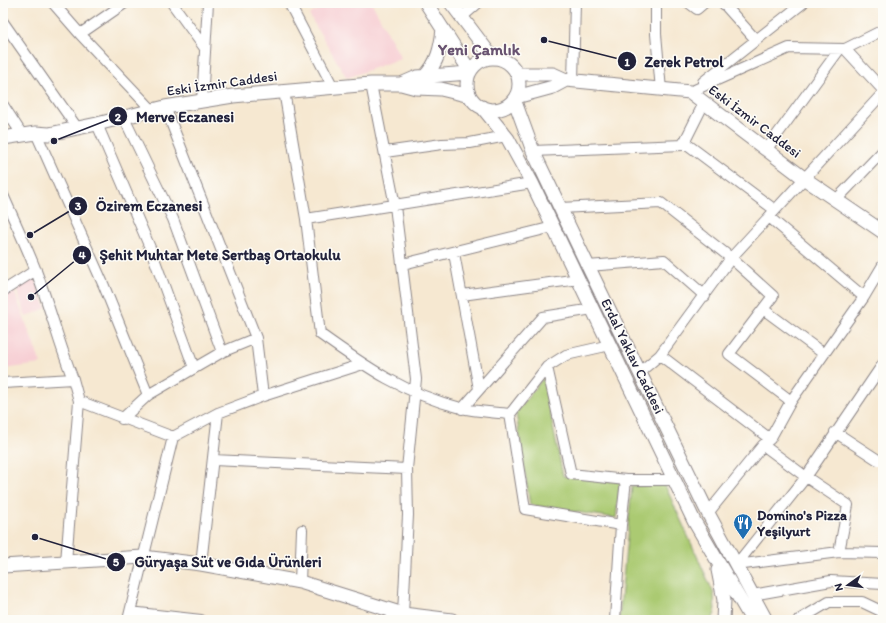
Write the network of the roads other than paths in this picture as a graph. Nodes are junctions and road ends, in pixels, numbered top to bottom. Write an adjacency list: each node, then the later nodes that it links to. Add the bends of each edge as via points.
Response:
1 (53, 3): 19 (street)
2 (125, 3): 19 (street)
3 (172, 3): 21 (street)
4 (208, 3): 21 (street)
5 (289, 3): 30 (street)
6 (426, 3): 17 (main road)
7 (451, 3): 15 (main road)
8 (478, 3): 15 (street)
9 (575, 3): 27 (street)
10 (656, 3): 31 (street)
11 (689, 3): 12 (street, via 697,9)
12 (704, 3)
13 (724, 3): 20 (street)
14 (803, 3): 20 (street)
15 (462, 17): 23 (main road)
16 (3, 22): 45 (street)
17 (443, 28): 24 (main road); 26 (main road, via 442,43 435,62)
18 (883, 30): 22 (street)
19 (80, 34): 42 (street)
20 (756, 40): 33 (street)
21 (204, 47): 37 (street)
22 (842, 50): 33 (street, via 789,48); 34 (street); 50 (street)
23 (492, 57): 24 (main road, via 480,61); 25 (main road, via 508,62)
24 (470, 72): 26 (main road, Eski İzmir Caddesi); 35 (main road, via 467,88)
25 (517, 74): 27 (main road, Eski İzmir Caddesi, via 552,74); 36 (main road, via 519,89)
26 (424, 77): 29 (main road, Eski İzmir Caddesi, via 417,77)
27 (570, 81): 31 (main road, Eski İzmir Caddesi); 36 (main road, Eski İzmir Caddesi)
28 (371, 84): 29 (main road, Eski İzmir Caddesi); 30 (main road, Eski İzmir Caddesi); 53 (street)
29 (401, 84): 35 (main road, Eski İzmir Caddesi, via 416,88 442,89)
30 (333, 87): 32 (main road, Eski İzmir Caddesi)
31 (661, 90): 33 (main road, Eski İzmir Caddesi)
32 (284, 91): 37 (main road, Eski İzmir Caddesi); 61 (street)
33 (690, 92): 38 (main road, Eski İzmir Caddesi)
34 (883, 92): 54 (street)
35 (470, 96): 41 (main road)
36 (515, 98): 41 (main road, via 505,107); 51 (main road, Erdal Yaklav Caddesi)
37 (202, 101): 40 (main road, Eski İzmir Caddesi)
38 (704, 103): 49 (street); 50 (main road, Eski İzmir Caddesi)
39 (3, 105): 46 (street)
40 (165, 107): 42 (main road, Eski İzmir Caddesi); 77 (street)
41 (482, 108): 47 (main road, Erdal Yaklav Caddesi)
42 (152, 110): 43 (main road, Eski İzmir Caddesi)
43 (124, 118): 44 (main road, Eski İzmir Caddesi); 79 (street, via 173,219)
44 (97, 124): 45 (main road, Eski İzmir Caddesi); 85 (street, via 151,250)
45 (78, 129): 46 (main road, Eski İzmir Caddesi)
46 (30, 134): 48 (main road, Eski İzmir Caddesi); 91 (street, via 104,286)
47 (506, 136): 53 (street, via 470,143); 55 (main road, Erdal Yaklav Caddesi)
48 (3, 138)
49 (684, 142): 51 (street, via 683,145); 60 (street)
50 (766, 150): 54 (main road, Eski İzmir Caddesi)
51 (533, 151): 59 (main road, Erdal Yaklav Caddesi)
52 (883, 151): 57 (street)
53 (385, 152): 58 (street)
54 (806, 179): 57 (main road, Eski İzmir Caddesi); 60 (street)
55 (532, 183): 58 (street); 62 (main road, Erdal Yaklav Caddesi)
56 (3, 195): 69 (street)
57 (836, 200): 63 (main road, Eski İzmir Caddesi)
58 (395, 206): 61 (street); 66 (street)
59 (560, 208): 65 (street, via 661,203); 68 (main road, Erdal Yaklav Caddesi)
60 (772, 214): 65 (street); 74 (street)
61 (306, 219): 82 (street, via 320,334)
62 (553, 227): 64 (street); 70 (main road, Erdal Yaklav Caddesi)
63 (883, 232)
64 (454, 253): 66 (street); 72 (street)
65 (731, 258): 73 (street); 76 (street, via 773,296)
66 (403, 264): 90 (street, via 416,378)
67 (883, 265): 74 (street)
68 (588, 266): 73 (street, via 664,260); 86 (main road, Erdal Yaklav Caddesi)
69 (36, 270): 71 (street); 87 (street, via 59,345)
70 (578, 279): 72 (street); 75 (main road, Erdal Yaklav Caddesi)
71 (3, 291)
72 (462, 295): 89 (street)
73 (705, 296): 81 (street)
74 (864, 297): 80 (street)
75 (593, 309): 78 (main road, Erdal Yaklav Caddesi); 89 (street, via 543,317)
76 (763, 309): 80 (street); 94 (street, via 729,354)
77 (256, 338): 79 (street); 92 (street)
78 (610, 345): 84 (street, via 566,355); 107 (main road, Erdal Yaklav Caddesi)
79 (222, 352): 85 (street)
80 (824, 354): 94 (street)
81 (660, 356): 86 (street); 101 (street)
82 (363, 364): 90 (street); 92 (street)
83 (883, 364): 99 (street)
84 (547, 367): 97 (street); 106 (street, via 571,474)
85 (194, 368): 91 (street)
86 (641, 371): 108 (main road, Erdal Yaklav Caddesi)
87 (73, 379): 88 (street); 93 (street)
88 (3, 383)
89 (480, 388): 95 (street)
90 (414, 393): 95 (street); 104 (street)
91 (148, 395): 98 (street)
92 (264, 396): 96 (street)
93 (79, 401): 98 (street); 115 (street)
94 (791, 401): 101 (street)
95 (462, 408): 97 (street)
96 (218, 413): 100 (street); 102 (street)
97 (510, 414): 109 (street, via 525,509)
98 (122, 419): 100 (street)
99 (835, 432): 103 (street, via 878,460); 105 (street)
100 (173, 437): 113 (street)
101 (767, 442): 105 (street); 108 (street)
102 (213, 460): 104 (street); 116 (street)
103 (883, 460)
104 (407, 469): 123 (street, via 408,515)
105 (806, 477): 111 (street, via 848,505); 117 (street)
106 (626, 480): 107 (street); 109 (street)
107 (675, 480): 114 (main road, Erdal Yaklav Caddesi)
108 (708, 513): 117 (main road, Erdal Yaklav Caddesi)
109 (621, 525): 128 (street)
110 (302, 530): 119 (street)
111 (839, 552): 112 (street); 117 (street)
112 (883, 553)
113 (143, 558): 115 (main road); 116 (main road); 124 (street)
114 (715, 558): 129 (main road, via 724,600); 130 (main road, Erdal Yaklav Caddesi)
115 (66, 562): 118 (main road)
116 (201, 564): 119 (main road)
117 (736, 565): 121 (main road, Erdal Yaklav Caddesi)
118 (3, 566)
119 (300, 582): 123 (main road)
120 (883, 584): 121 (street, via 832,581)
121 (752, 595): 131 (main road, Erdal Yaklav Caddesi)
122 (883, 612): 132 (street, via 862,602 829,602)
123 (403, 614): 126 (street); 127 (main road)
124 (129, 616): 125 (street)
125 (201, 620)
126 (390, 620)
127 (452, 620)
128 (615, 620)
129 (723, 620)
130 (752, 620)
131 (766, 620)
132 (799, 620)

